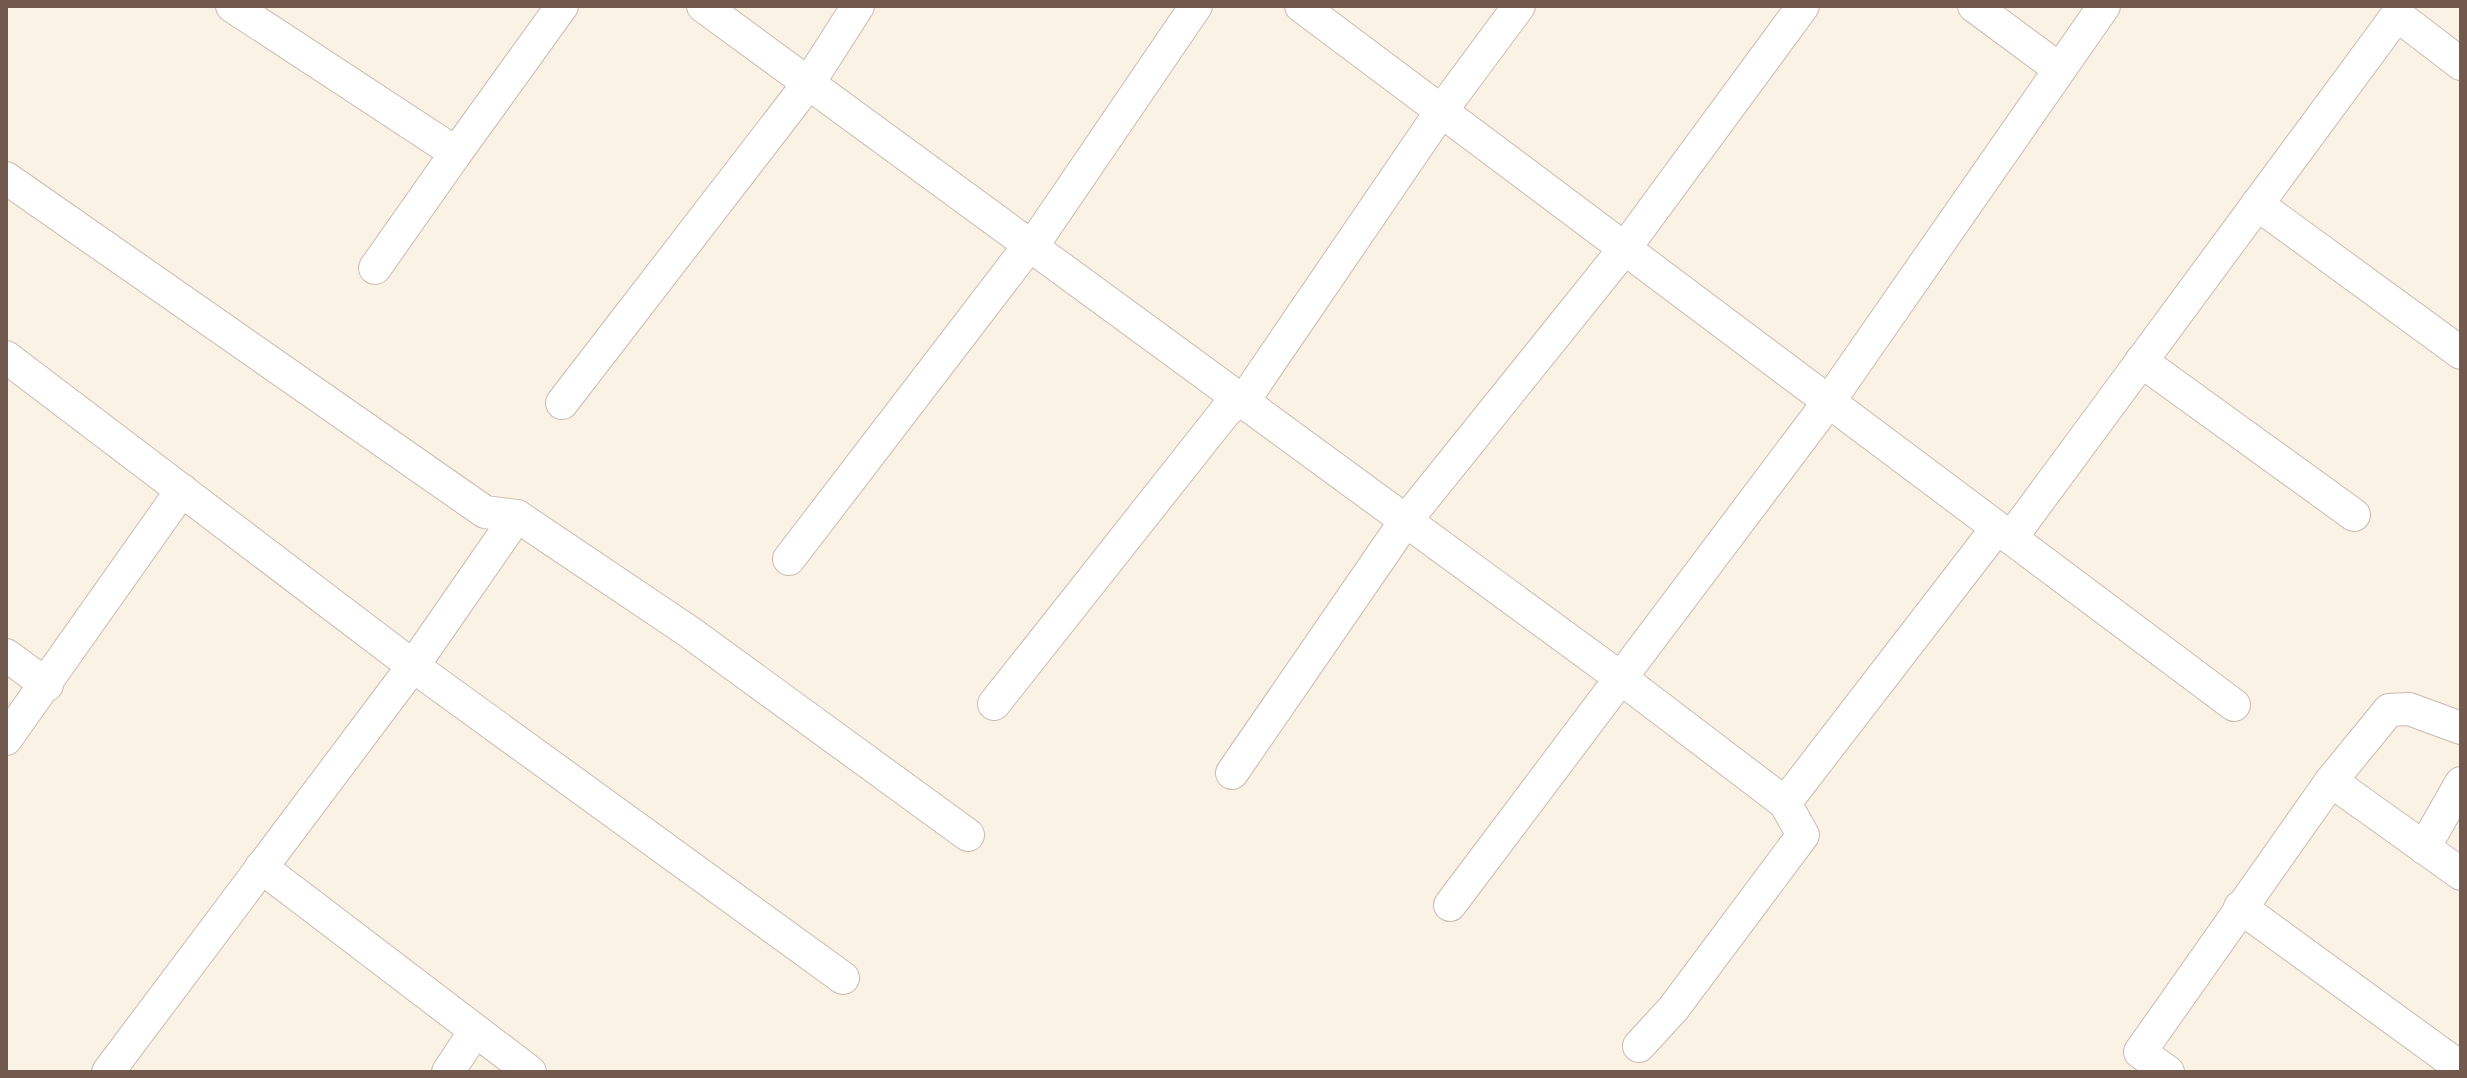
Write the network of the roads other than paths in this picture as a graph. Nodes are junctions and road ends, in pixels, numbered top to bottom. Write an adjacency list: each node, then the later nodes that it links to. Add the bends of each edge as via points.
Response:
1 (232, 6): 16 (street)
2 (562, 6): 16 (street)
3 (703, 6): 14 (street)
4 (858, 6): 14 (street)
5 (1196, 6): 19 (street)
6 (1301, 6): 15 (street)
7 (1519, 6): 15 (street)
8 (1803, 6): 20 (street)
9 (1974, 6): 13 (street)
10 (2104, 6): 13 (street)
11 (2395, 9): 12 (street); 18 (street)
12 (2461, 64)
13 (2058, 68): 25 (street)
14 (808, 84): 19 (street); 26 (street)
15 (1442, 110): 20 (street); 27 (street)
16 (456, 153): 21 (street)
17 (6, 178): 30 (street, via 485,512)
18 (2257, 204): 22 (street); 24 (street)
19 (1031, 248): 27 (street); 33 (street)
20 (1625, 248): 25 (street); 31 (street)
21 (375, 268)
22 (2461, 353)
23 (6, 357): 28 (street)
24 (2141, 361): 29 (street); 32 (street)
25 (1830, 400): 32 (street); 36 (street)
26 (562, 403)
27 (1242, 403): 31 (street); 38 (street, via 1225,412)
28 (182, 490): 35 (street); 37 (street)
29 (2354, 515)
30 (517, 516): 35 (street); 46 (street, via 688,631)
31 (1404, 523): 36 (street); 42 (street)
32 (2004, 533): 39 (street); 45 (street)
33 (789, 559)
34 (6, 655): 37 (street)
35 (413, 666): 48 (street); 52 (street)
36 (1622, 679): 45 (street); 50 (street)
37 (47, 685): 41 (street)
38 (994, 704)
39 (2234, 705)
40 (2461, 728): 43 (street, via 2409,709 2389,710)
41 (6, 739)
42 (1232, 773)
43 (2331, 781): 47 (street); 51 (street)
44 (2461, 783): 47 (street)
45 (1785, 803): 54 (street, via 1803,835 1673,1009)
46 (968, 835)
47 (2424, 848): 49 (street)
48 (261, 867): 53 (street); 57 (street)
49 (2461, 874)
50 (1450, 905)
51 (2240, 907): 55 (street); 56 (street)
52 (843, 978)
53 (475, 1031): 58 (street); 59 (street)
54 (1639, 1046)
55 (2134, 1062): 60 (street)
56 (2461, 1068)
57 (108, 1072)
58 (448, 1072)
59 (530, 1072)
60 (2168, 1072)

